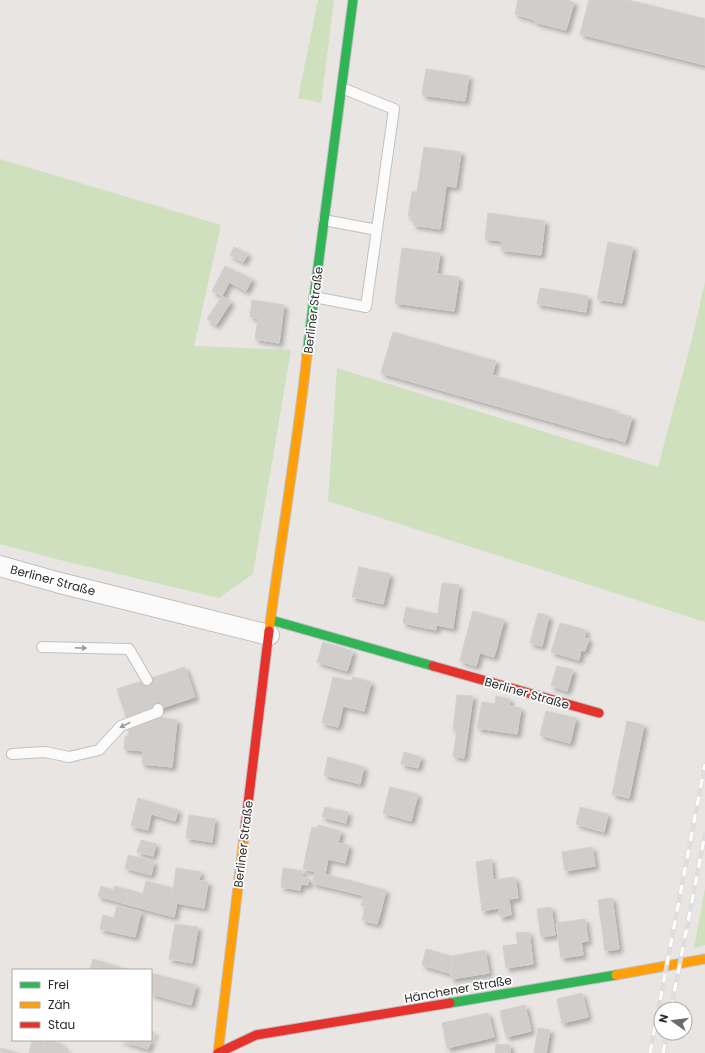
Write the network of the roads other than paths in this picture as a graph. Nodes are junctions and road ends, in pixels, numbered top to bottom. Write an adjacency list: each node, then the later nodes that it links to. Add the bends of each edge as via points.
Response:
1 (353, 0): 2 (main road, Berliner Straße)
2 (342, 88): 3 (main road, Berliner Straße); 4 (lane, via 394,109)
3 (324, 220): 4 (lane); 5 (main road, Berliner Straße)
4 (377, 230): 5 (lane, via 366,307)
5 (314, 297): 7 (main road, Berliner Straße)
6 (0, 566): 7 (street, Berliner Straße, via 68,585)
7 (270, 628): 11 (main road, Berliner Straße); 14 (main road, Berliner Straße)
8 (42, 647): 9 (lane, one-way to 9, via 129,649)
9 (147, 680)
10 (158, 709): 12 (lane, one-way to 12, via 158,712 121,726 99,750 69,757 45,752)
11 (599, 713)
12 (12, 754)
13 (705, 959): 14 (main road, Hänchener Straße, via 256,1035)
14 (218, 1053)

